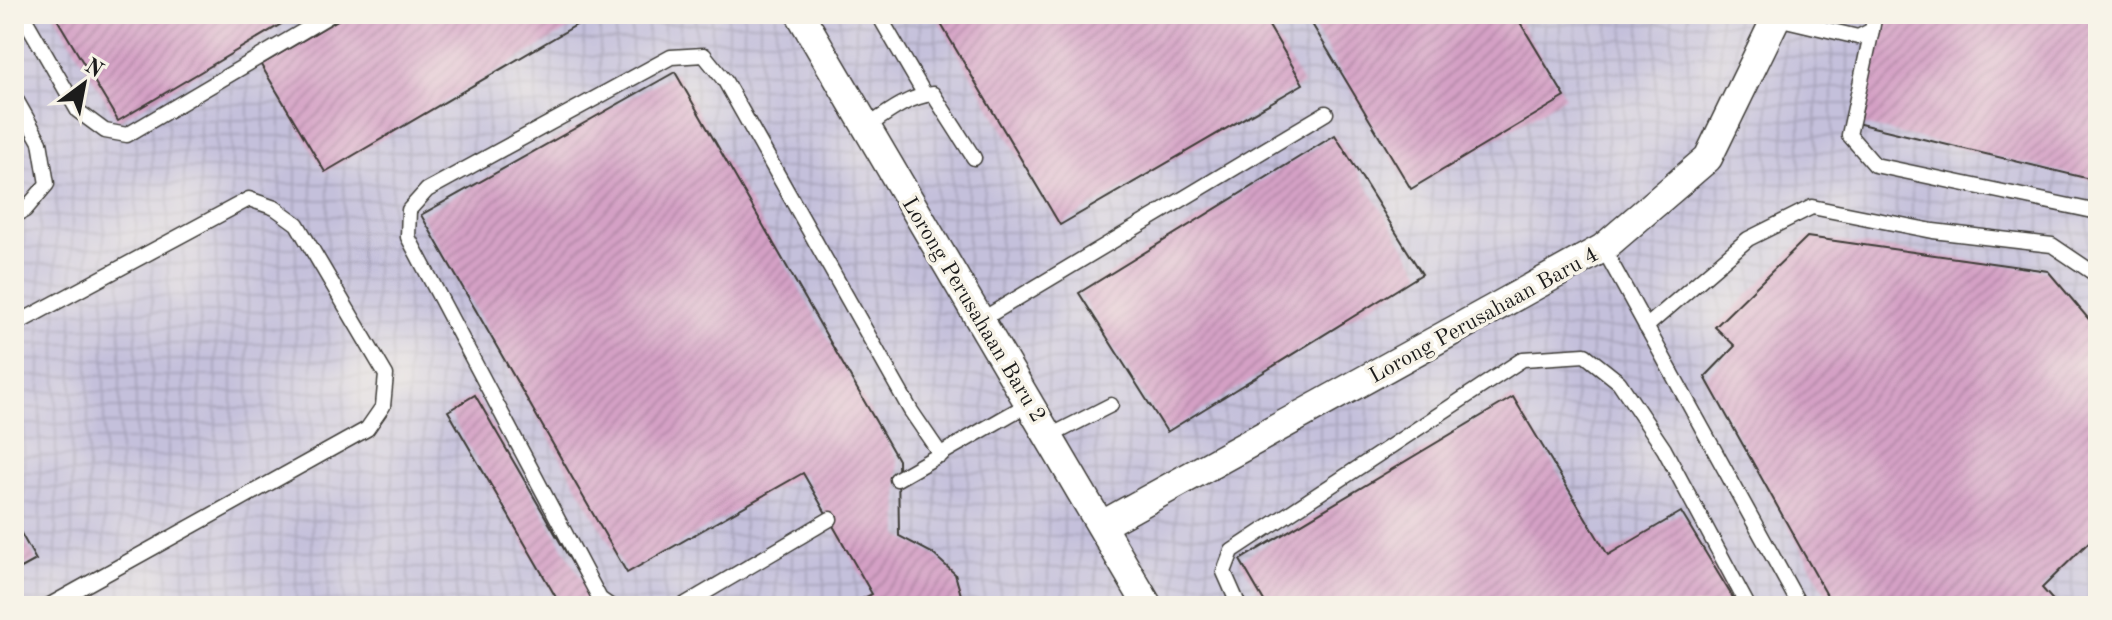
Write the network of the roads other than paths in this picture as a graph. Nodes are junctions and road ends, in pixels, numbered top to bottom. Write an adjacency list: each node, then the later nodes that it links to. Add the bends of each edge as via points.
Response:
1 (22, 14): 2 (lane, via 78,111 105,131 127,135)
2 (332, 14)
3 (800, 14): 11 (street, Lorong Perusahaan Baru 2)
4 (878, 14): 8 (lane)
5 (1875, 14): 7 (lane)
6 (1777, 16): 7 (lane, via 1858,37); 15 (street, Lorong Perusahaan Baru 4, via 1708,158)
7 (1872, 30): 13 (lane, via 1849,135 1875,165)
8 (925, 95): 11 (lane); 12 (lane, via 933,94)
9 (14, 96): 14 (lane, via 40,142 47,184)
10 (1326, 113): 17 (lane)
11 (867, 127): 17 (street, Lorong Perusahaan Baru 2)
12 (974, 158)
13 (2098, 212)
14 (14, 216)
15 (1603, 248): 19 (lane); 26 (street, Lorong Perusahaan Baru 4)
16 (2098, 276): 19 (lane, via 2052,245 1933,231 1812,207 1748,239)
17 (981, 320): 20 (street, Lorong Perusahaan Baru 2)
18 (14, 325): 28 (lane, via 249,199 275,208 297,224 386,375 383,406 367,429)
19 (1646, 327): 34 (lane)
20 (1030, 403): 22 (street, Lorong Perusahaan Baru 2); 23 (lane)
21 (1111, 405): 22 (lane)
22 (1050, 436): 26 (street, Lorong Perusahaan Baru 2)
23 (941, 455): 24 (lane); 29 (lane, via 725,81 704,55 671,57 427,190 409,210 408,237 600,599)
24 (897, 479)
25 (830, 519): 27 (lane)
26 (1102, 525): 31 (street, Lorong Perusahaan Baru 2)
27 (705, 600): 30 (lane)
28 (48, 606)
29 (610, 606)
30 (682, 606)
31 (1148, 606)
32 (1239, 606): 33 (lane, via 1224,572 1232,551 1523,359 1585,355 1619,382 1664,449)
33 (1748, 606)
34 (1800, 606)

